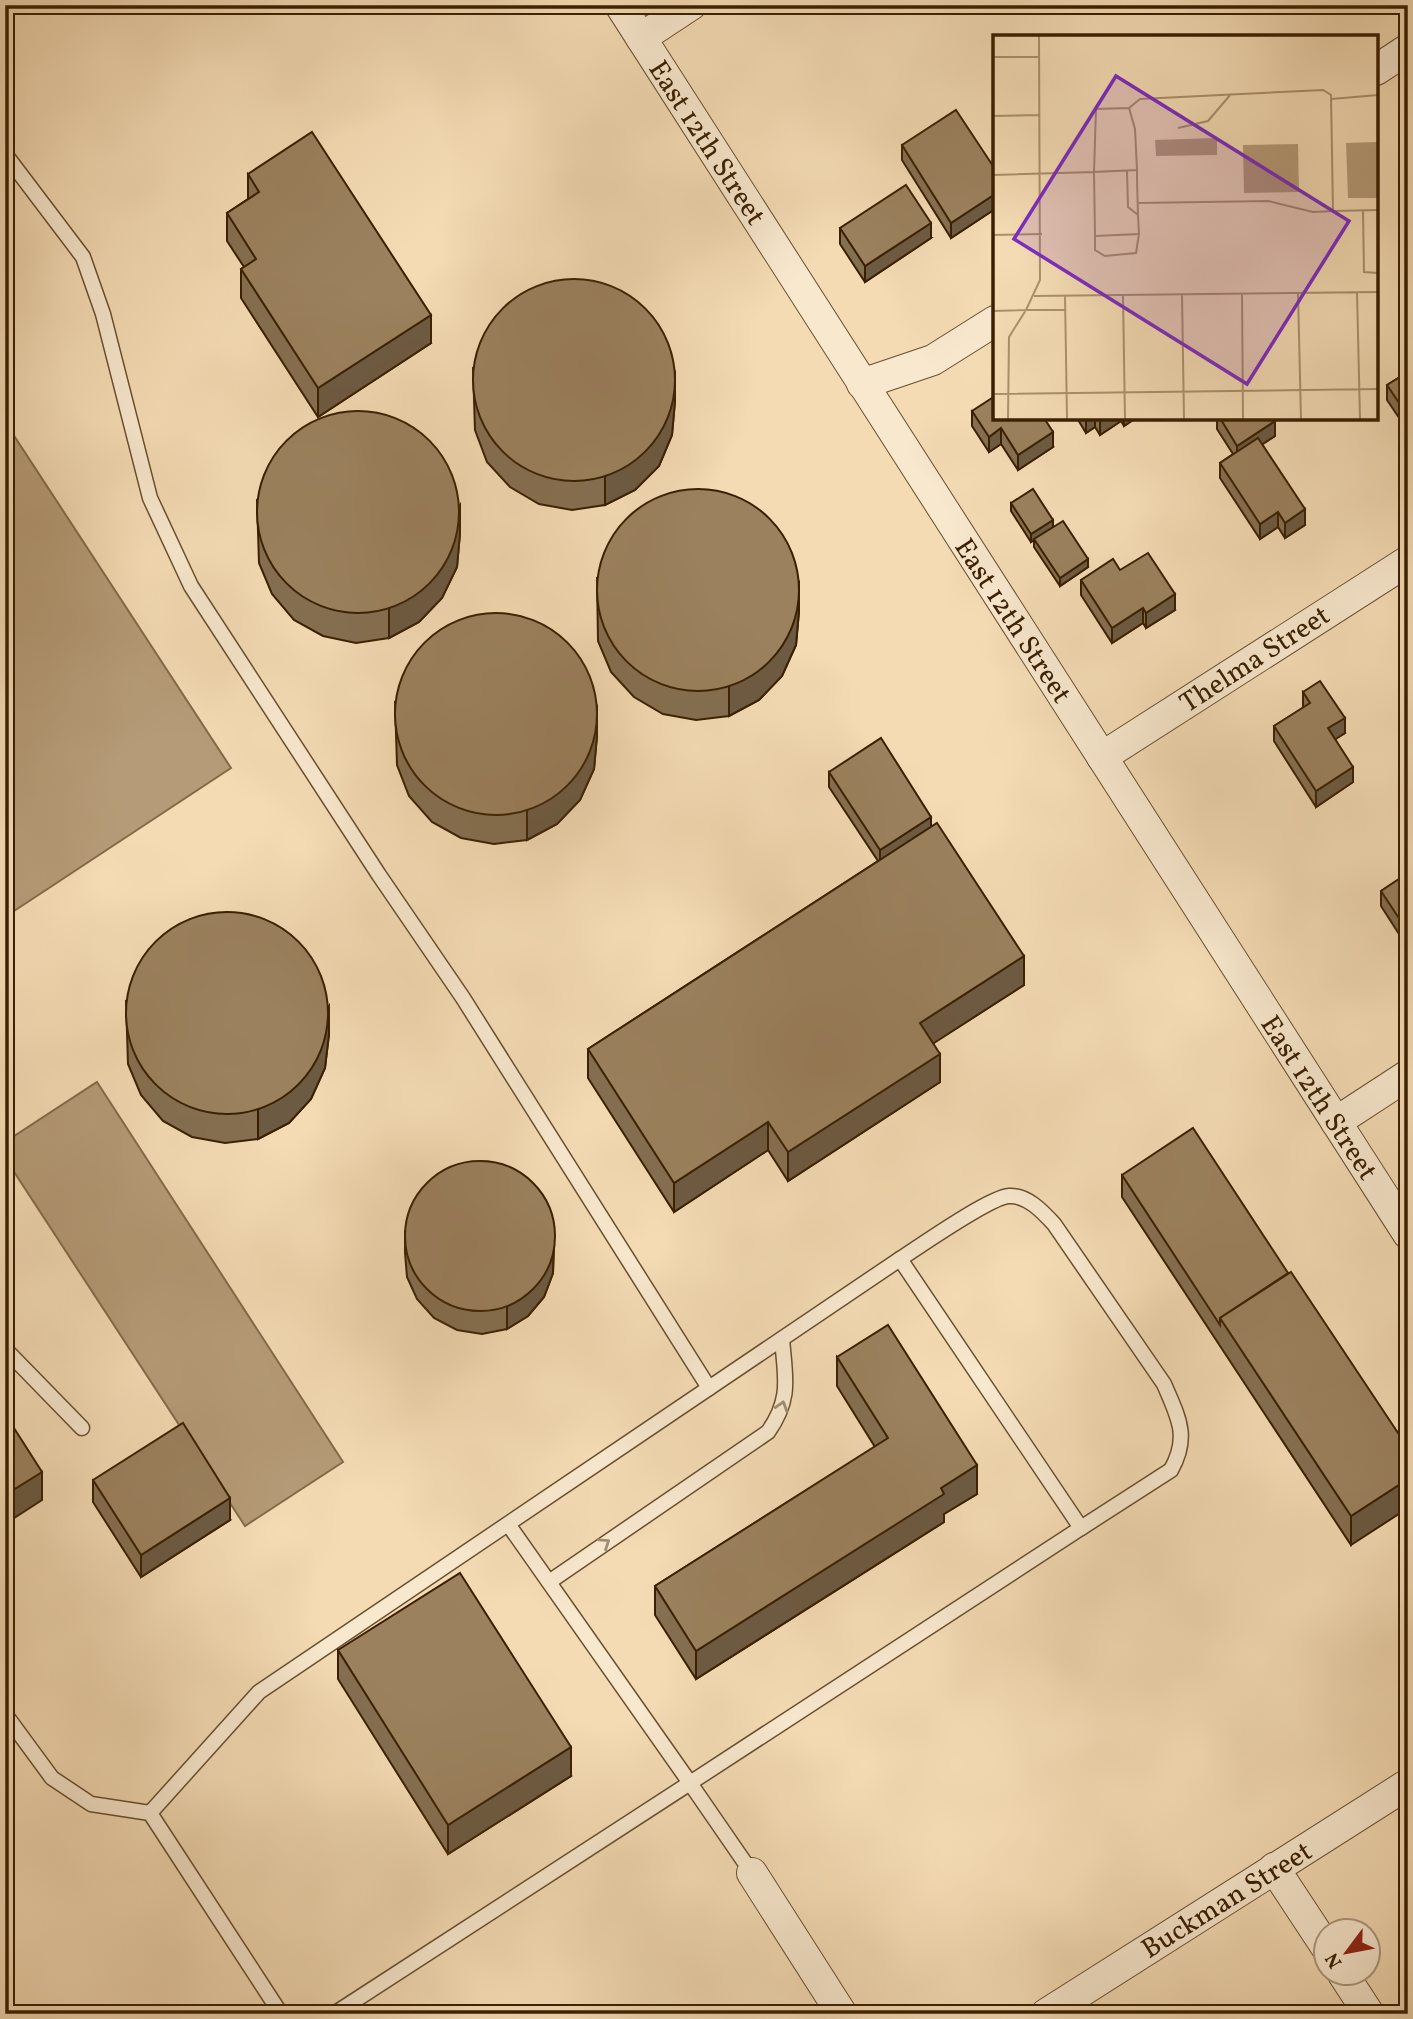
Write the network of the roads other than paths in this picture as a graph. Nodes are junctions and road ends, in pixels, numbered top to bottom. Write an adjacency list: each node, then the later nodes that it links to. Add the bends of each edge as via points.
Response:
1 (620, 5): 3 (street, East 12th Street)
2 (691, 5): 3 (street)
3 (641, 38): 8 (street, East 12th Street)
4 (1408, 49): 5 (street)
5 (1378, 69)
6 (5, 154): 17 (lane, via 83,257 103,314 150,498 191,586 463,998)
7 (993, 322): 8 (street, via 933,360)
8 (862, 384): 10 (street, East 12th Street)
9 (1408, 562): 10 (street, Thelma Street)
10 (1102, 757): 12 (street, East 12th Street)
11 (1408, 1075): 12 (street)
12 (1336, 1122): 13 (street, East 12th Street)
13 (1408, 1234)
14 (900, 1259): 15 (lane); 20 (lane); 20 (lane, via 992,1201 1009,1196 1027,1201 1054,1224 1164,1384 1182,1436 1171,1470)
15 (782, 1339): 17 (lane); 21 (lane, one-way to 15, via 768,1432 786,1396)
16 (5, 1349): 18 (lane)
17 (709, 1388): 19 (lane)
18 (82, 1428)
19 (508, 1524): 21 (lane); 25 (lane, via 259,1692)
20 (1081, 1528): 23 (lane)
21 (549, 1582): 23 (lane)
22 (5, 1714): 25 (lane, via 52,1778 91,1804)
23 (690, 1783): 27 (lane); 31 (lane)
24 (1408, 1784): 26 (street, Buckman Street)
25 (150, 1813): 30 (lane)
26 (1274, 1868): 28 (street); 33 (street, Buckman Street)
27 (752, 1872): 32 (street)
28 (1312, 1927)
29 (1353, 1988): 34 (street)
30 (281, 2014)
31 (334, 2014)
32 (842, 2014)
33 (1045, 2014)
34 (1369, 2014)

